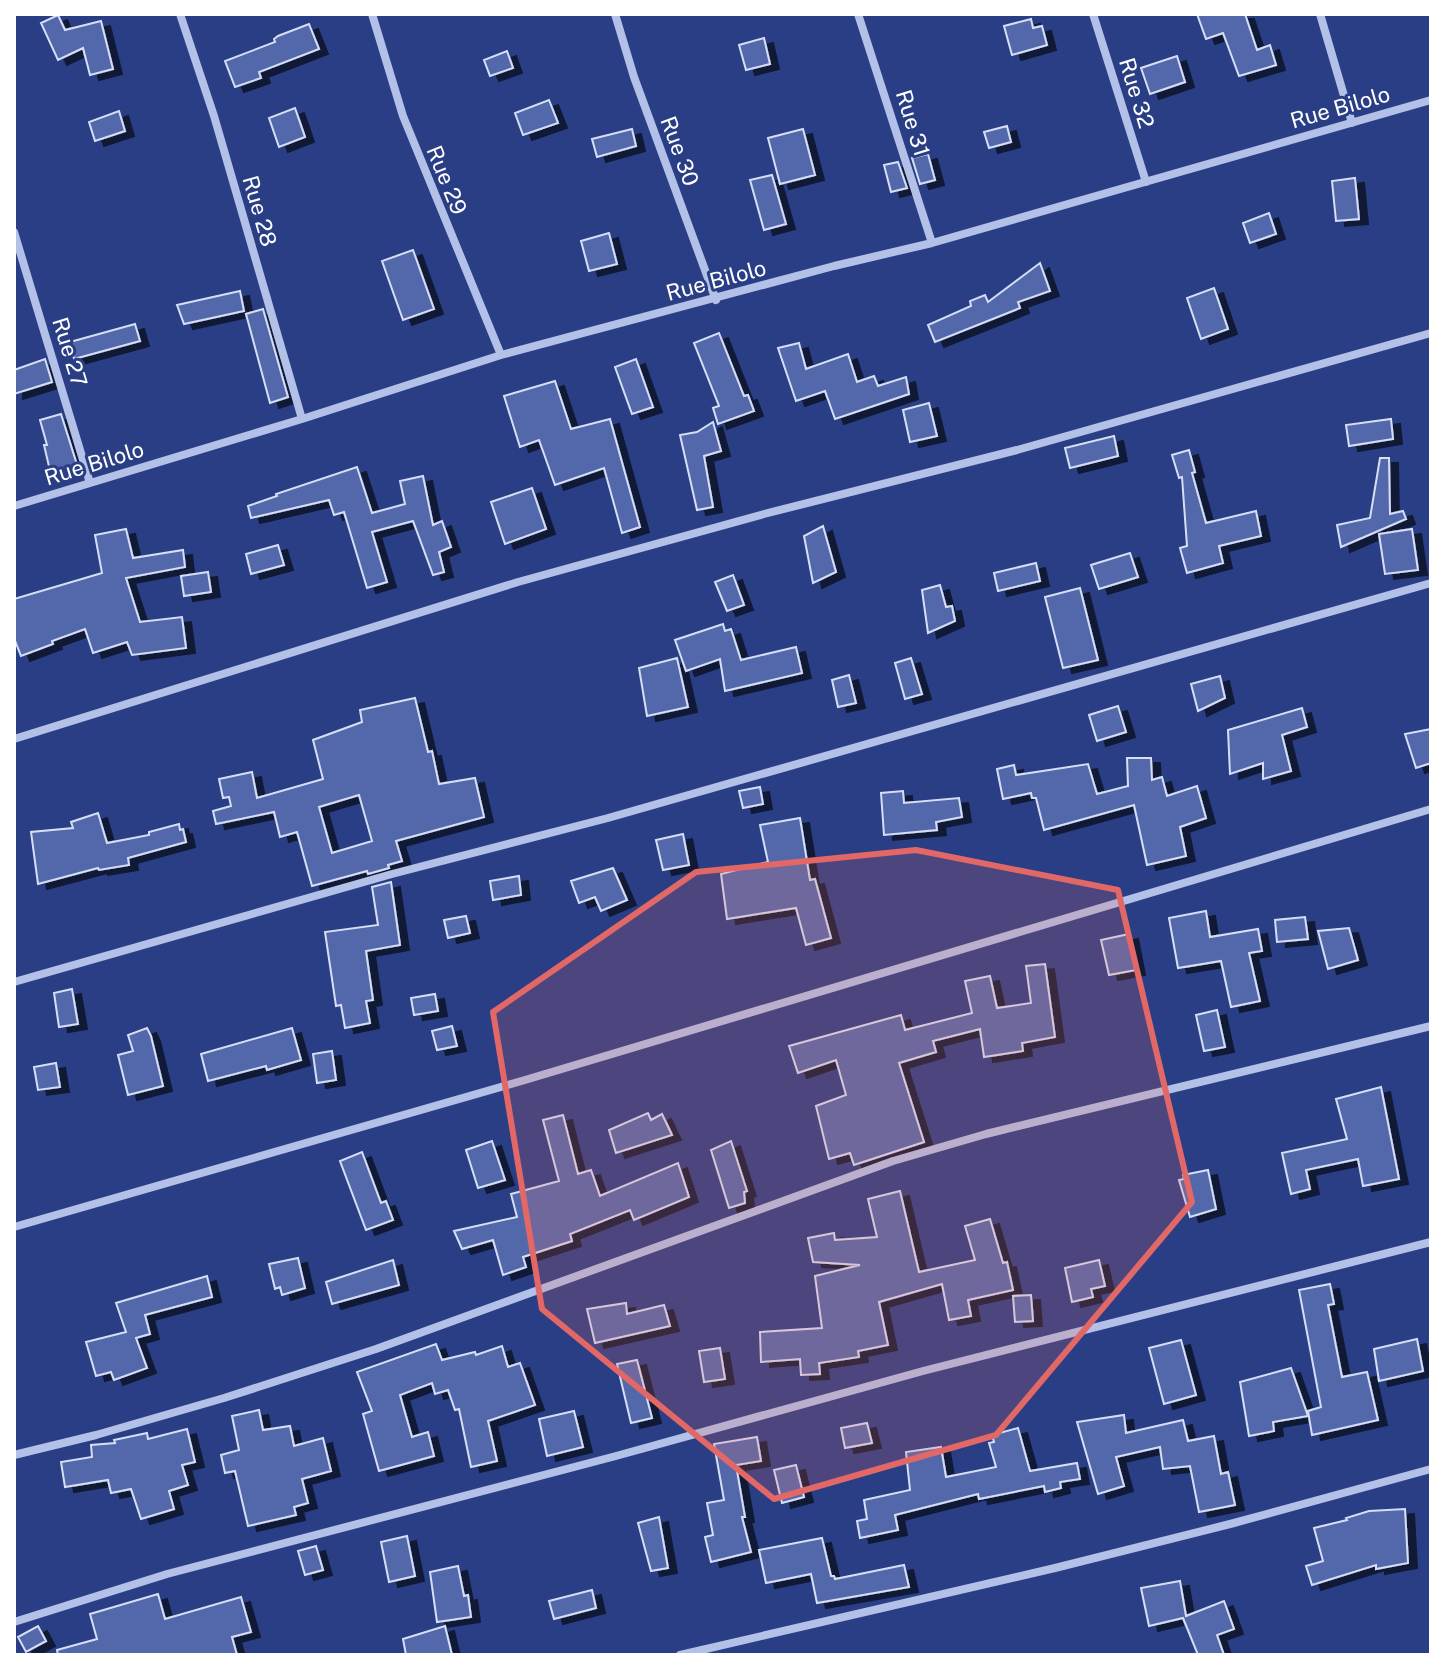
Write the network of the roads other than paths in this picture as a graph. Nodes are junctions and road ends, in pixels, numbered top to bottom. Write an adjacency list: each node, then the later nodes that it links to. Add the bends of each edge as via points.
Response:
1 (180, 14): 15 (street, Rue 28)
2 (372, 14): 14 (street, Rue 29, via 403,116)
3 (615, 14): 12 (street, Rue 30)
4 (858, 14): 11 (street, Rue 31)
5 (1093, 14): 9 (street, Rue 32)
6 (1320, 14): 8 (street)
7 (1431, 100): 8 (street, Rue Bilolo)
8 (1352, 123): 9 (street, Rue Bilolo)
9 (1146, 182): 11 (street, Rue Bilolo)
10 (14, 232): 16 (street, Rue 27)
11 (932, 243): 12 (street, Rue Bilolo)
12 (716, 300): 14 (street, Rue Bilolo)
13 (1431, 333): 19 (street, via 518,582)
14 (501, 355): 15 (street, Rue Bilolo)
15 (302, 419): 16 (street, Rue Bilolo)
16 (90, 483): 17 (street, Rue Bilolo)
17 (14, 506)
18 (1431, 583): 21 (street)
19 (14, 739)
20 (1431, 809): 23 (street)
21 (14, 982)
22 (1431, 1026): 25 (street, via 893,1161 376,1349 224,1398)
23 (14, 1227)
24 (1431, 1242): 27 (street, via 923,1371 167,1574)
25 (14, 1455)
26 (1431, 1469): 28 (street, via 1055,1568)
27 (14, 1622)
28 (680, 1655)

